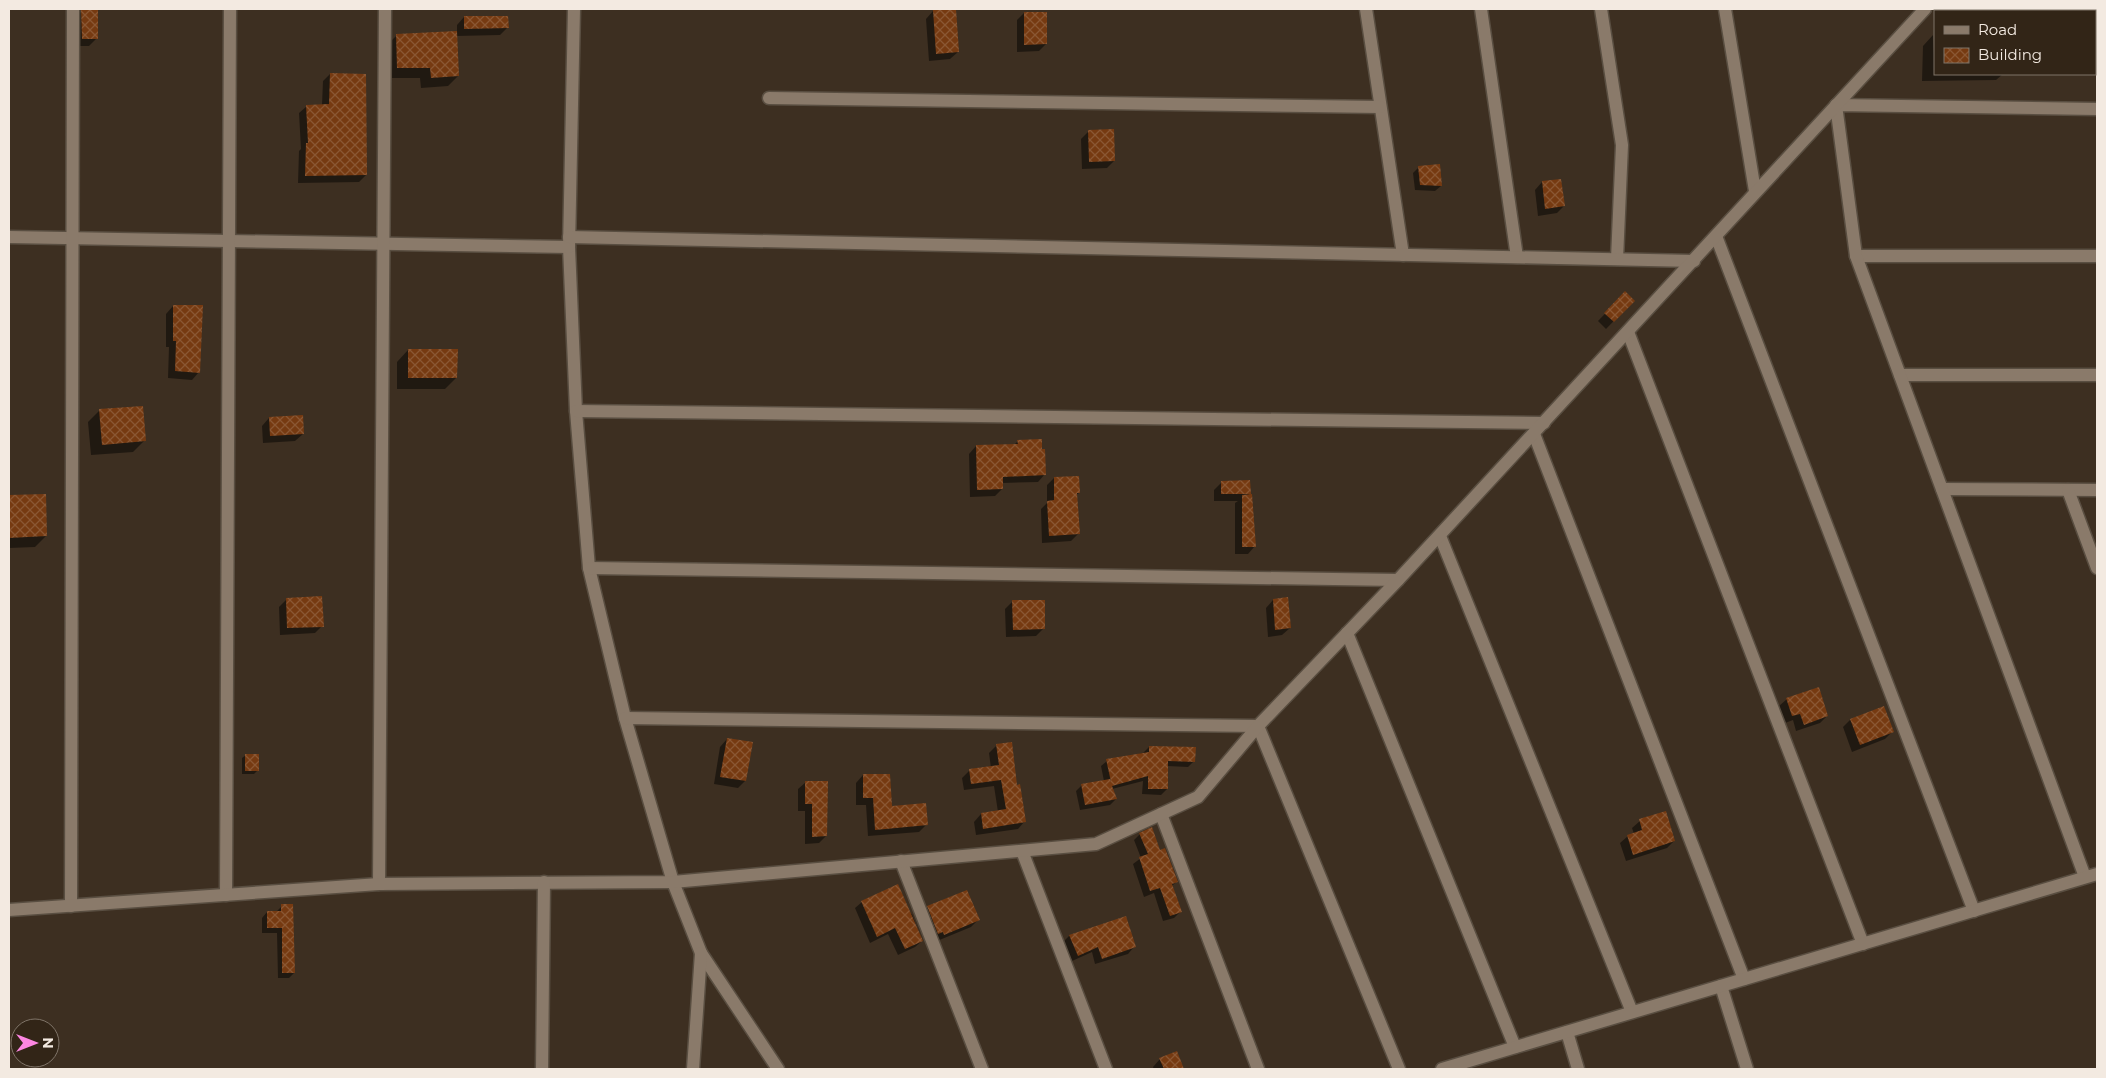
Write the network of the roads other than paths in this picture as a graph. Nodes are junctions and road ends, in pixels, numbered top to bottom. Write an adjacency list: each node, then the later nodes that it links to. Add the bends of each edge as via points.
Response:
1 (73, 9): 17 (street)
2 (230, 9): 18 (street)
3 (385, 9): 20 (street)
4 (574, 9): 19 (street)
5 (1366, 9): 12 (street)
6 (1481, 9): 24 (street)
7 (1601, 9): 25 (street, via 1622,145)
8 (1726, 9): 14 (street)
9 (1925, 9): 11 (street)
10 (769, 98): 12 (street)
11 (1836, 105): 13 (street); 14 (street); 22 (street)
12 (1380, 107): 21 (street)
13 (2097, 109)
14 (1755, 191): 15 (street)
15 (1716, 236): 26 (street); 53 (street)
16 (9, 237): 17 (street)
17 (73, 239): 18 (street); 51 (street)
18 (229, 241): 20 (street); 50 (street)
19 (569, 242): 20 (street); 21 (street); 30 (street)
20 (383, 244): 49 (street)
21 (1403, 255): 24 (street)
22 (1856, 256): 23 (street); 28 (street)
23 (2097, 256)
24 (1518, 257): 25 (street)
25 (1617, 259): 26 (street)
26 (1694, 261): 27 (street)
27 (1628, 332): 31 (street); 54 (street)
28 (1900, 375): 29 (street); 33 (street)
29 (2097, 375)
30 (576, 411): 31 (street); 37 (street)
31 (1544, 423): 32 (street)
32 (1534, 434): 36 (street); 56 (street)
33 (1942, 490): 34 (street); 46 (street)
34 (2068, 490): 35 (street); 38 (street)
35 (2097, 490)
36 (1440, 536): 39 (street); 58 (street)
37 (589, 568): 39 (street); 41 (street)
38 (2097, 568)
39 (1398, 580): 40 (street)
40 (1347, 634): 42 (street); 60 (street)
41 (625, 718): 42 (street); 48 (street)
42 (1258, 726): 43 (street, via 1198,797); 67 (street)
43 (1161, 814): 44 (street, via 1096,844); 66 (street)
44 (1022, 850): 45 (street); 65 (street)
45 (901, 862): 48 (street); 64 (street)
46 (2091, 875): 53 (street)
47 (544, 882): 48 (street); 49 (street); 61 (street)
48 (673, 882): 55 (street)
49 (379, 884): 50 (street)
50 (226, 895): 51 (street)
51 (71, 906): 52 (street)
52 (9, 910)
53 (1974, 911): 54 (street)
54 (1863, 944): 56 (street)
55 (701, 953): 62 (street); 63 (street)
56 (1744, 979): 57 (street)
57 (1720, 986): 58 (street); 70 (street)
58 (1632, 1012): 59 (street)
59 (1567, 1032): 60 (street); 69 (street)
60 (1515, 1047): 68 (street)
61 (542, 1069)
62 (693, 1069)
63 (778, 1069)
64 (982, 1069)
65 (1106, 1069)
66 (1258, 1069)
67 (1399, 1069)
68 (1442, 1069)
69 (1578, 1069)
70 (1747, 1069)

